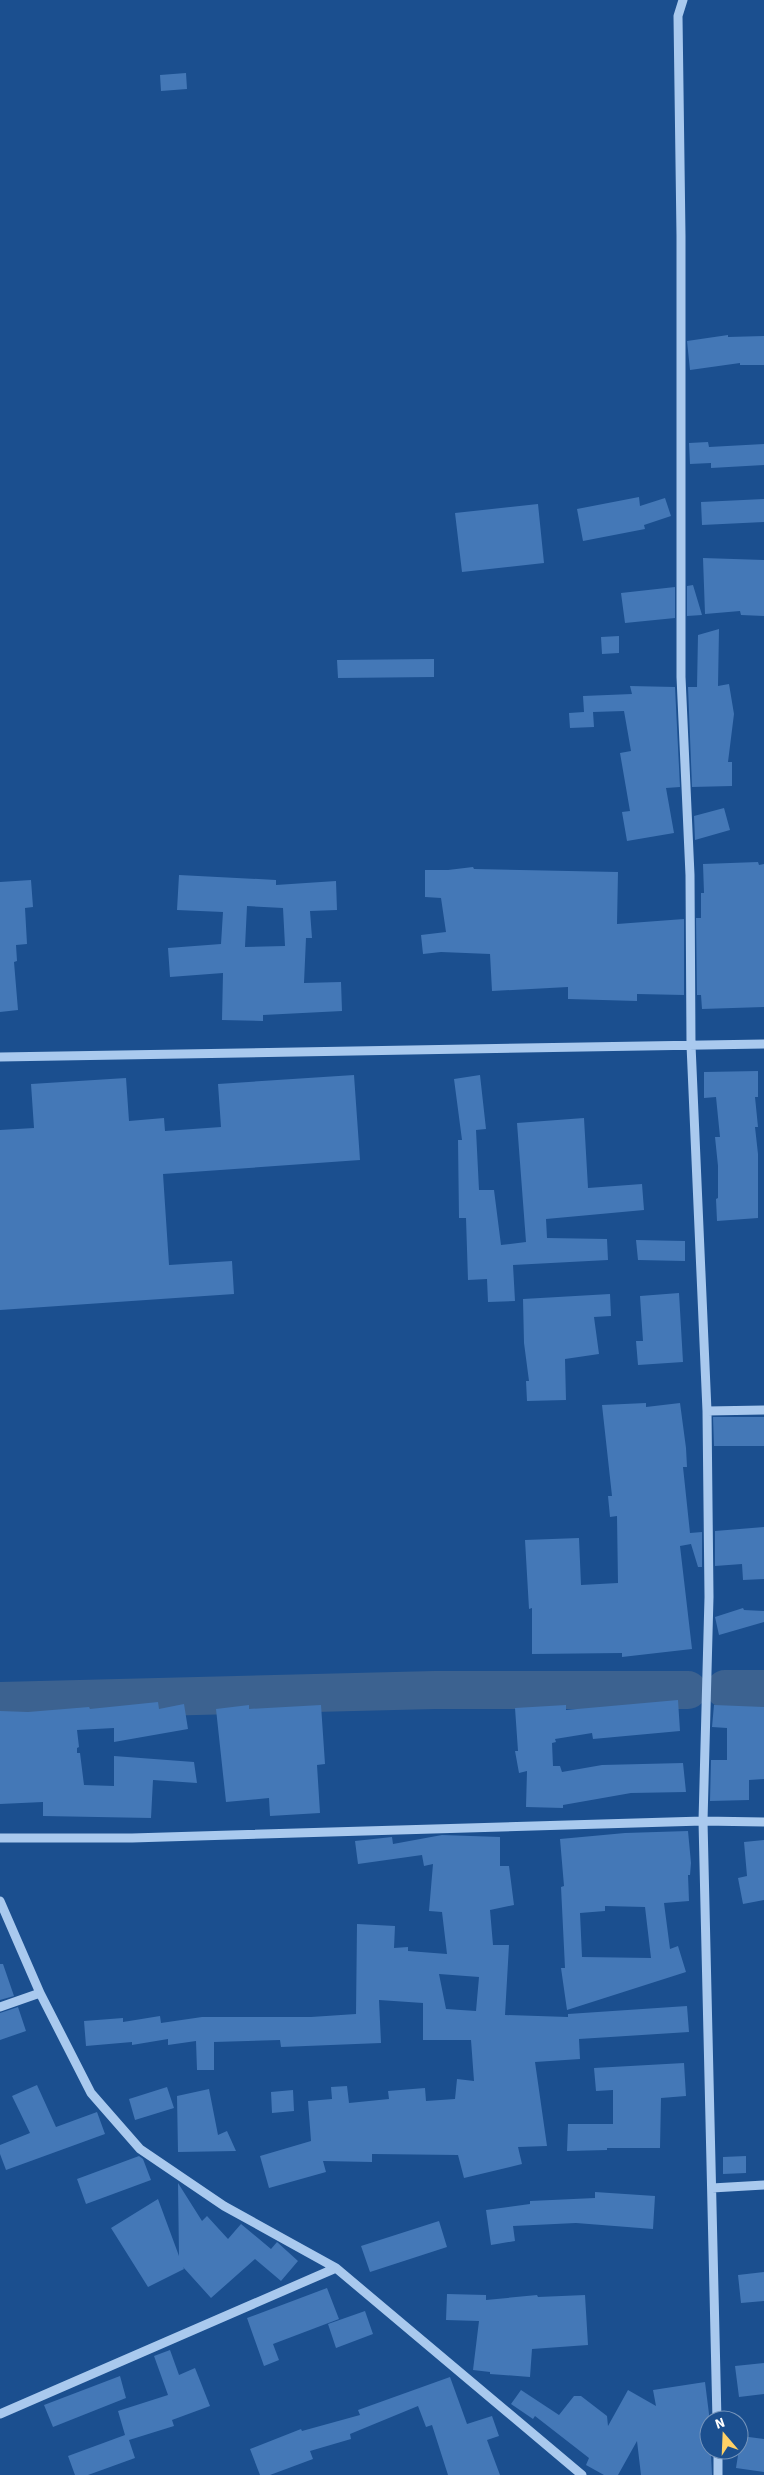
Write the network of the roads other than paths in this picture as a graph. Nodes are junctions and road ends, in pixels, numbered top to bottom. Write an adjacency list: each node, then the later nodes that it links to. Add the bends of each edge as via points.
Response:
1 (683, 0): 3 (street, via 678,16 681,677 690,875)
2 (764, 1044): 3 (street)
3 (691, 1046): 4 (street); 6 (street)
4 (0, 1057)
5 (764, 1410): 6 (street)
6 (707, 1411): 7 (street, via 709,1596)
7 (703, 1821): 8 (street); 9 (street, via 132,1838); 14 (street)
8 (764, 1822)
9 (0, 1838)
10 (0, 1902): 11 (street)
11 (40, 1993): 12 (street); 15 (street, via 91,2093 140,2149 224,2206)
12 (0, 2007)
13 (764, 2185): 14 (street)
14 (712, 2188): 16 (street)
15 (336, 2268): 17 (street); 19 (street)
16 (717, 2410)
17 (0, 2414)
18 (718, 2460): 20 (street)
19 (582, 2475)
20 (718, 2475)

